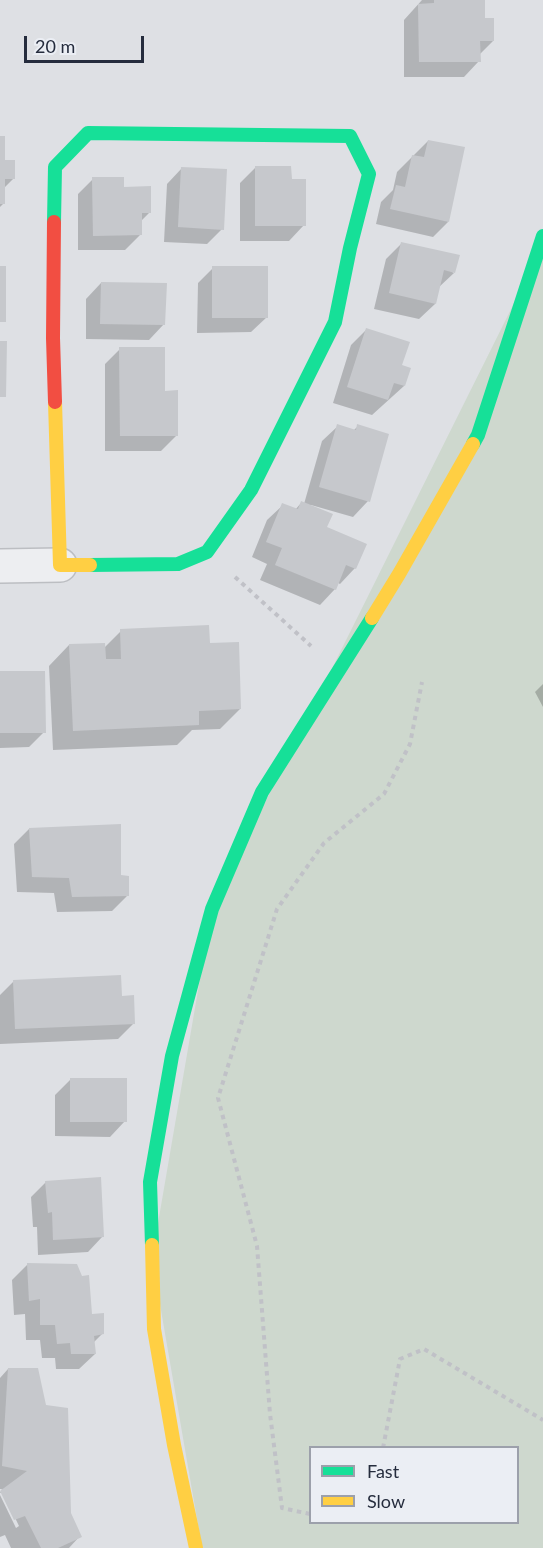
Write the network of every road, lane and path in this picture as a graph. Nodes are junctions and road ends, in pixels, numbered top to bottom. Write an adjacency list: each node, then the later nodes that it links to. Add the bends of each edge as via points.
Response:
1 (543, 237): 5 (street, via 478,435)
2 (207, 552): 3 (street, via 178,564); 3 (street, via 251,490 335,322 369,174 350,136 88,133 55,167 53,338); 5 (path)
3 (60, 565): 4 (street)
4 (0, 566)
5 (339, 670): 10 (street, via 262,792 212,909 172,1056 150,1182 154,1329)
6 (422, 682): 9 (path, via 410,744 384,794 324,843 277,909 218,1098 257,1246 270,1414 282,1508)
7 (543, 1420): 8 (path, via 424,1349 400,1359)
8 (383, 1446)
9 (309, 1514)
10 (196, 1548)

